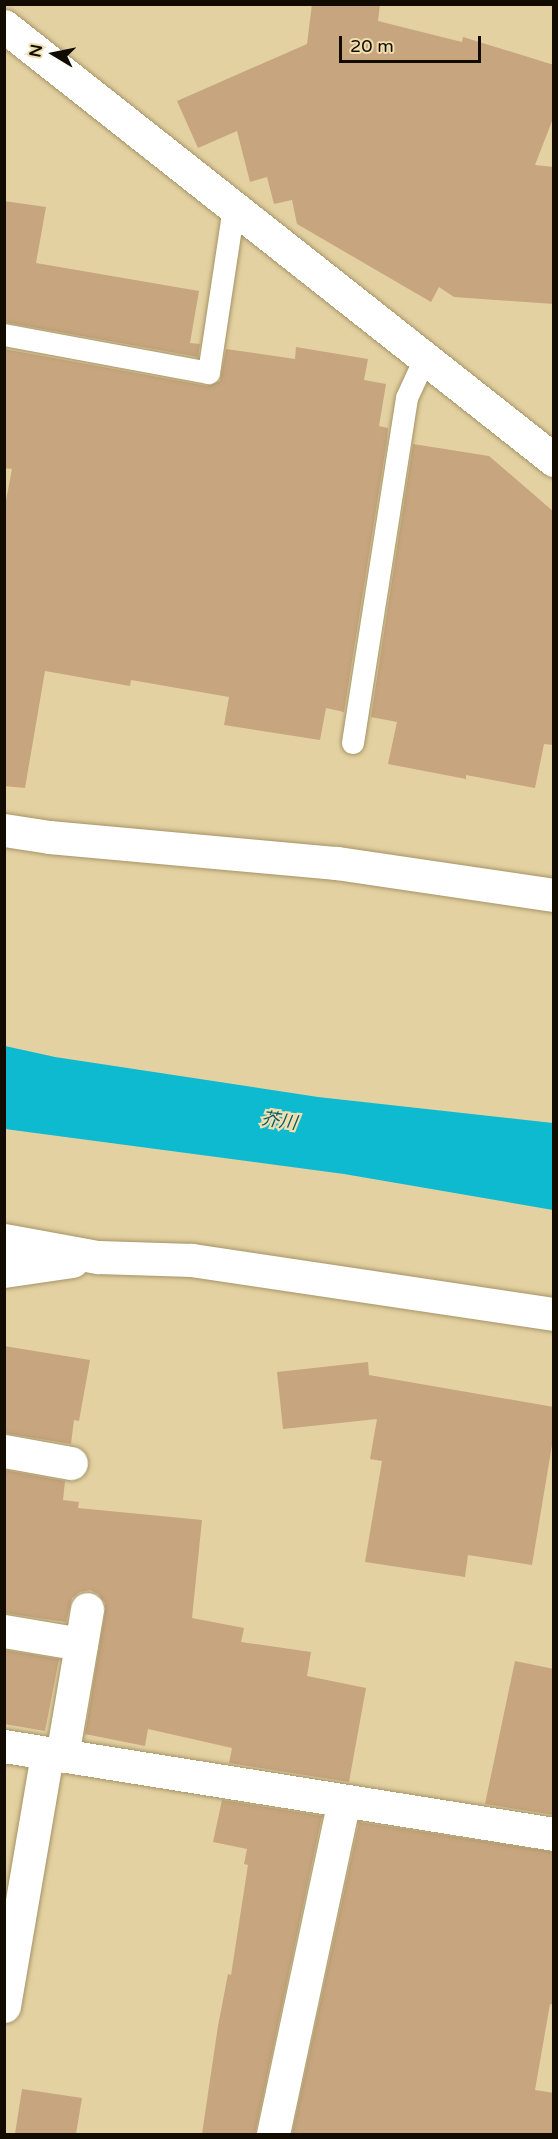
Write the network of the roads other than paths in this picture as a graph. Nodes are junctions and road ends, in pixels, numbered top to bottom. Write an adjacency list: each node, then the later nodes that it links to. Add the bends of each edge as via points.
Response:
1 (4, 26): 2 (street)
2 (234, 207): 3 (lane, via 209,373); 4 (street)
3 (4, 335)
4 (425, 359): 5 (street); 6 (lane, via 407,398)
5 (554, 460)
6 (353, 743)
7 (4, 830): 8 (street, via 337,863)
8 (554, 895)
9 (4, 1240): 10 (street)
10 (98, 1257): 11 (street); 12 (street, via 192,1260)
11 (4, 1271)
12 (554, 1314)
13 (4, 1451): 14 (street)
14 (71, 1463)
15 (87, 1608): 17 (street)
16 (4, 1631): 17 (street)
17 (81, 1644): 19 (street)
18 (4, 1746): 19 (street)
19 (55, 1755): 20 (street); 22 (street)
20 (344, 1801): 21 (street); 23 (street)
21 (554, 1834)
22 (4, 2006)
23 (273, 2134)

